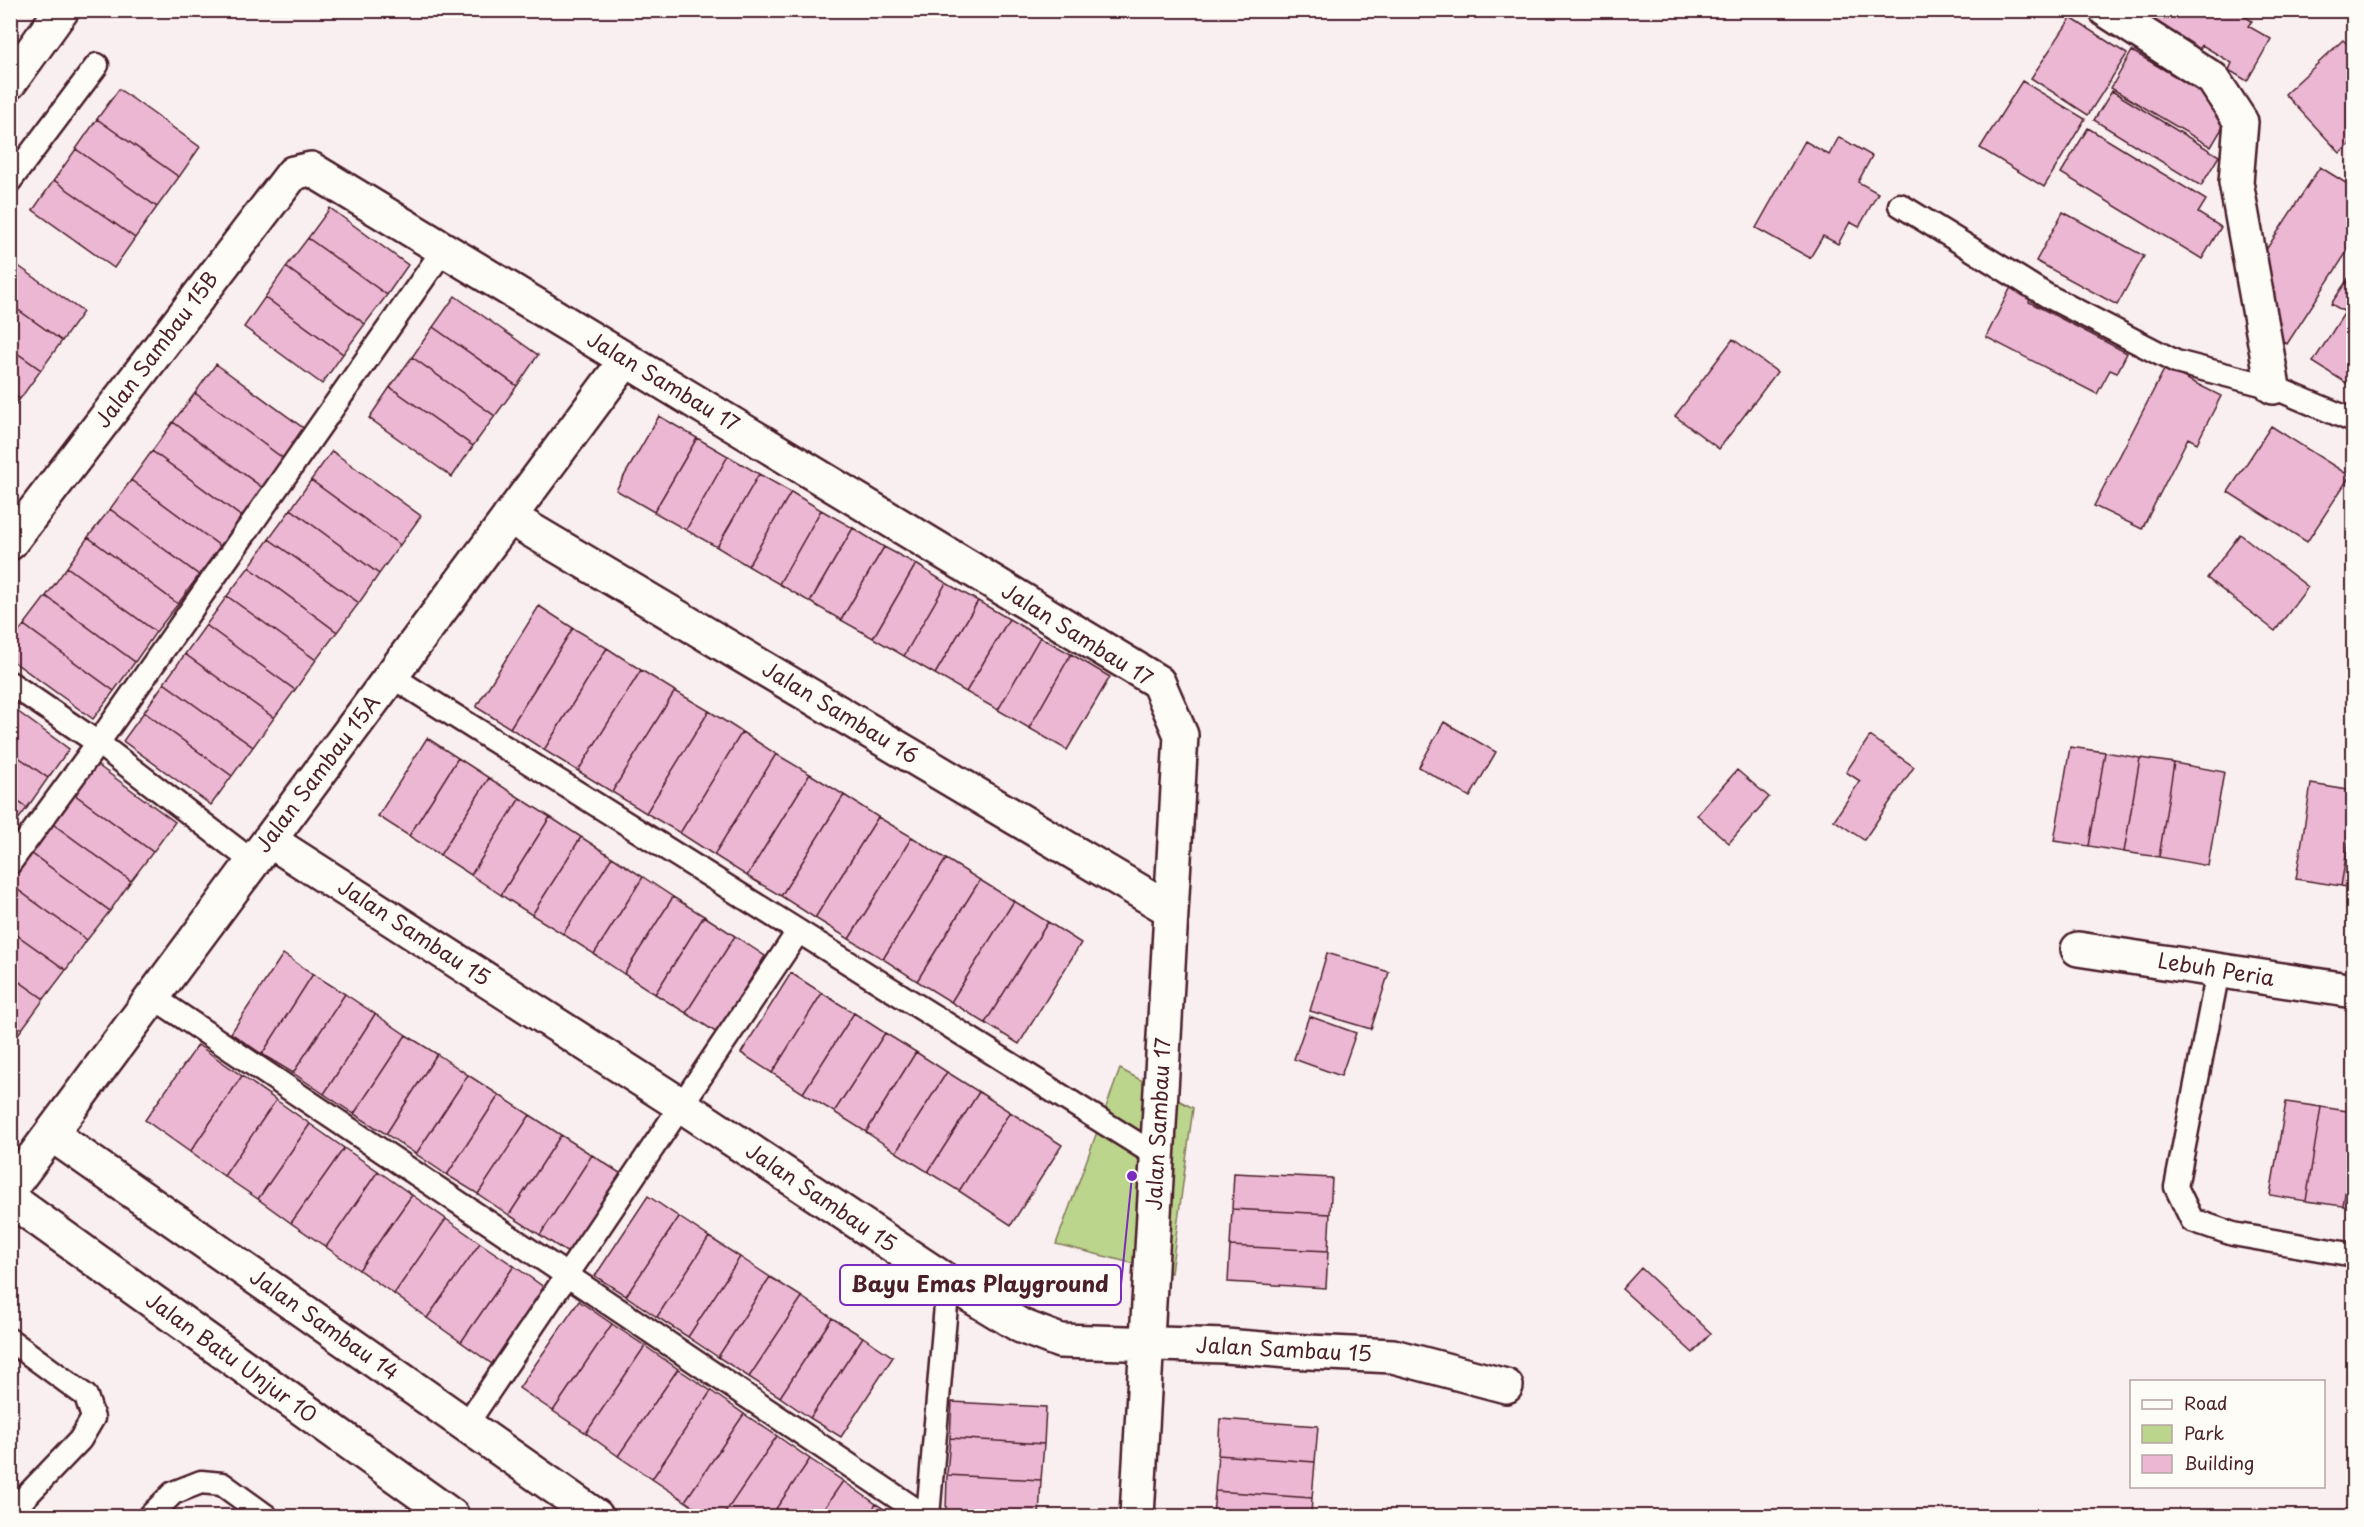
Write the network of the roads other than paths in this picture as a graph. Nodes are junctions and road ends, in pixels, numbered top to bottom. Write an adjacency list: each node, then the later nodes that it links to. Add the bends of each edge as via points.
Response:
1 (62, 10): 4 (street)
2 (2106, 10): 10 (street, via 2213,79 2241,122 2236,182)
3 (97, 65): 6 (lane)
4 (10, 82)
5 (311, 169): 8 (street, Jalan Sambau 17); 13 (street, Jalan Sambau 15B, via 293,173)
6 (10, 181)
7 (1900, 205): 10 (lane, via 2046,295 2176,362)
8 (444, 249): 9 (street, Jalan Sambau 17); 16 (lane)
9 (626, 360): 12 (street, Jalan Sambau 15A); 19 (street, Jalan Sambau 17, via 1158,682 1181,735)
10 (2273, 387): 11 (lane)
11 (2354, 421)
12 (509, 517): 14 (street, Jalan Sambau 15A); 19 (street, Jalan Sambau 16)
13 (10, 543)
14 (392, 676): 17 (street, Jalan Sambau 15A); 20 (lane)
15 (10, 683): 16 (lane)
16 (98, 743): 17 (lane); 18 (lane)
17 (261, 851): 24 (street, Jalan Sambau 15A); 25 (street, Jalan Sambau 15)
18 (10, 863)
19 (1171, 910): 27 (street, Jalan Sambau 17)
20 (798, 932): 25 (lane); 27 (lane)
21 (2078, 949): 22 (street, Lebuh Peria)
22 (2218, 971): 23 (street, Lebuh Peria); 30 (lane, via 2176,1187 2192,1220 2233,1234)
23 (2354, 991)
24 (153, 997): 26 (street, Jalan Sambau 15A); 31 (lane)
25 (681, 1105): 31 (lane); 32 (street, Jalan Sambau 15)
26 (51, 1134): 28 (street, Jalan Sambau 15A); 36 (street, Jalan Sambau 14)
27 (1157, 1156): 34 (street, Jalan Sambau 17)
28 (10, 1189)
29 (10, 1199): 40 (street, Jalan Batu Unjur 10)
30 (2354, 1255)
31 (567, 1276): 36 (lane); 42 (lane)
32 (948, 1282): 34 (street, Jalan Sambau 15, via 1021,1326 1060,1341); 42 (lane)
33 (10, 1340): 37 (lane, via 86,1396 93,1418 80,1440)
34 (1147, 1343): 35 (street, Jalan Sambau 15, via 1393,1356); 43 (street, Jalan Sambau 17)
35 (1506, 1386)
36 (466, 1425): 41 (street, Jalan Sambau 14)
37 (10, 1513)
38 (150, 1516): 39 (lane, via 172,1493 201,1482 222,1484)
39 (266, 1516)
40 (452, 1516)
41 (596, 1516)
42 (927, 1516)
43 (1137, 1516)

